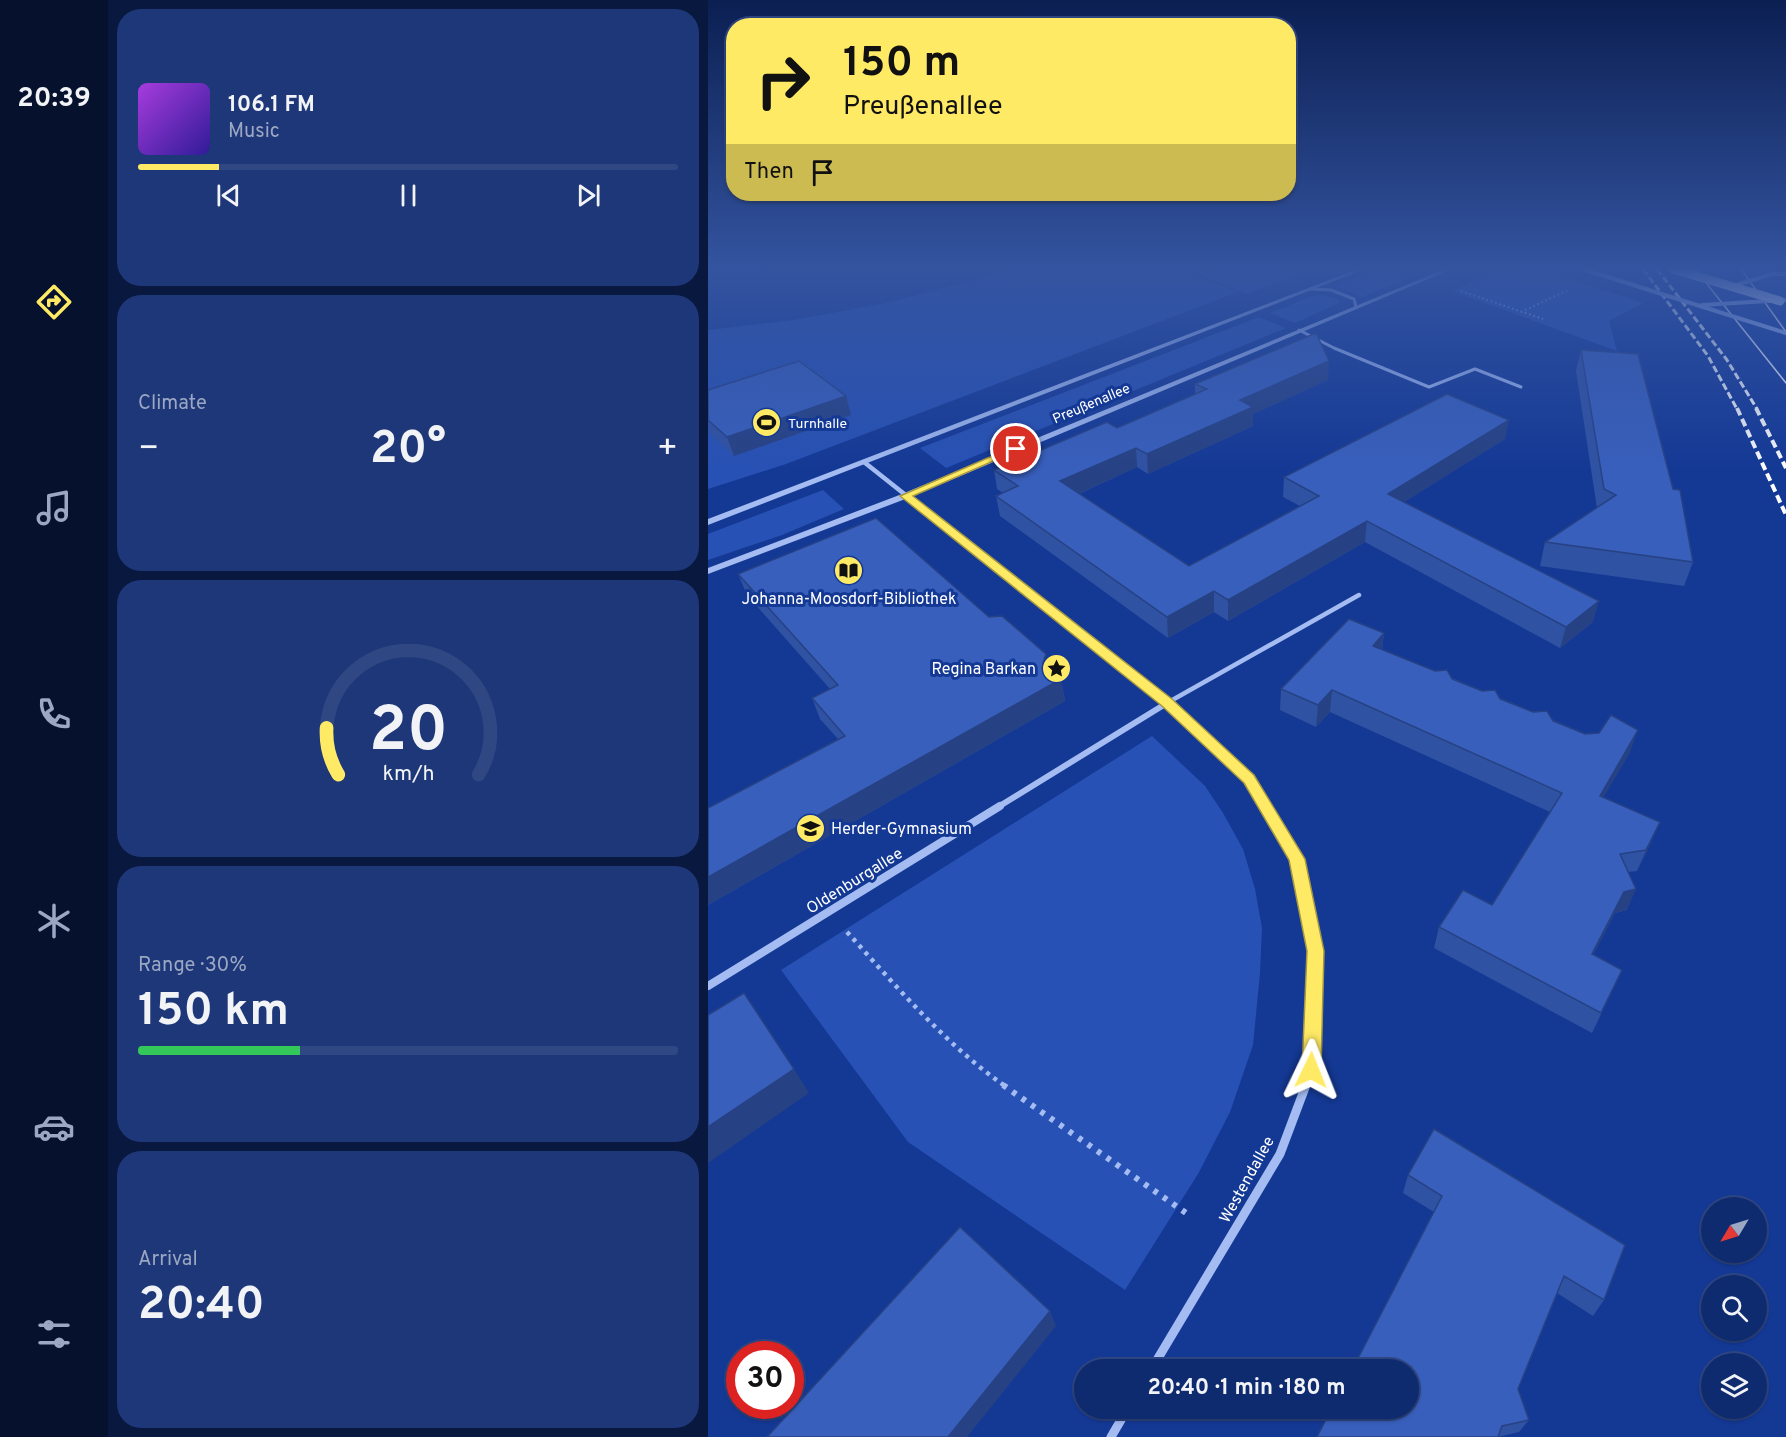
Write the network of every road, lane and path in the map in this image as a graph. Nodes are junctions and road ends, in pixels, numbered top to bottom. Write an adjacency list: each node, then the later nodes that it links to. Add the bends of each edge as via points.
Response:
1 (1189, 336): 5 (street, Preußenallee)
2 (1285, 336): 6 (street, Preußenallee)
3 (1311, 336): 4 (lane, via 1429,387 1475,369)
4 (1521, 387)
5 (864, 462): 6 (street, Westendallee); 7 (street, Preußenallee)
6 (905, 496): 8 (street, Preußenallee); 10 (street, Westendallee)
7 (708, 522)
8 (708, 571)
9 (1359, 595): 10 (lane)
10 (1167, 703): 12 (street, Oldenburgallee); 14 (street, Westendallee, via 1249,779 1297,859 1315,951 1311,1070 1280,1154)
11 (843, 927): 13 (path, via 977,1067)
12 (708, 986)
13 (1186, 1213)
14 (1158, 1359)
15 (1122, 1419): 16 (street)
16 (1111, 1437)

